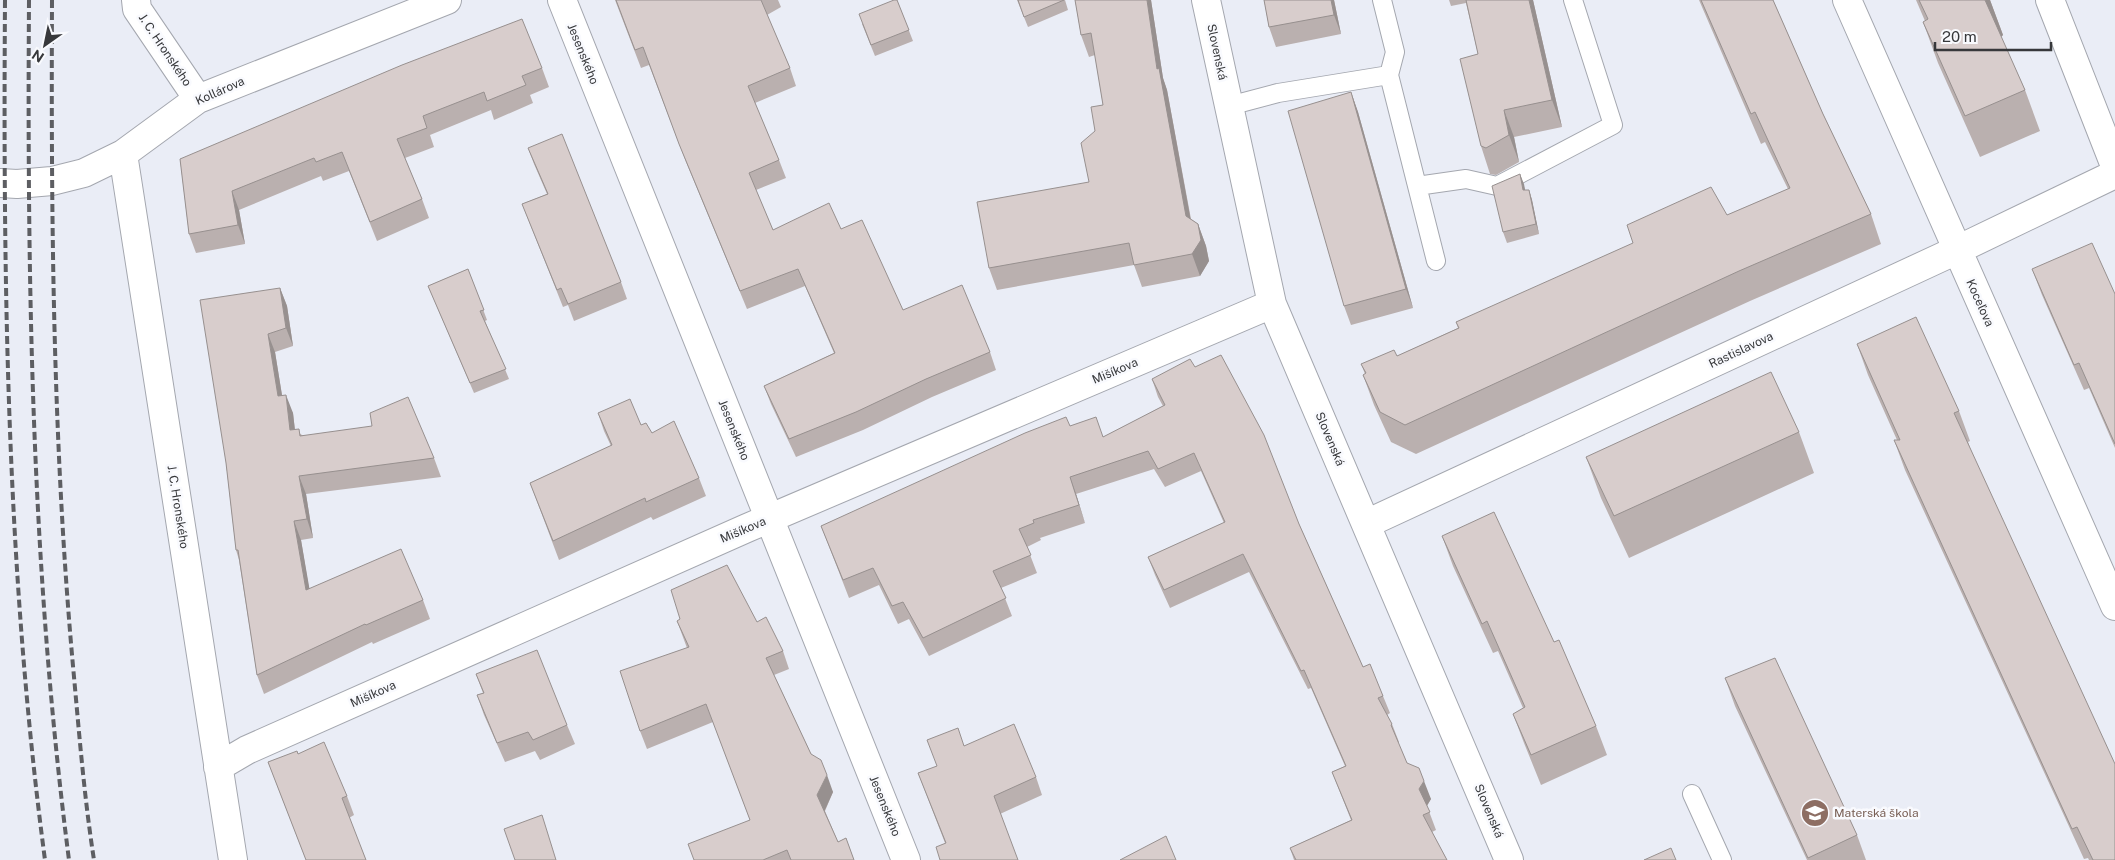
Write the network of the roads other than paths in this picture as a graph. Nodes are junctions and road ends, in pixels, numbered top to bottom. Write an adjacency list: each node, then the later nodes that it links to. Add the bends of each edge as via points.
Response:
1 (136, 0): 10 (street, J. C. Hronského, via 137,9)
2 (447, 0): 10 (street, Kollárova)
3 (562, 0): 20 (street, Jesenského)
4 (1206, 0): 11 (street, Slovenská)
5 (1382, 0): 9 (lane, via 1395,52)
6 (1573, 0): 16 (lane, via 1613,125 1497,186 1466,179)
7 (1846, 0): 17 (street, Koceľova)
8 (2050, 0): 13 (street)
9 (1389, 75): 11 (lane, via 1278,93); 16 (lane)
10 (198, 99): 12 (street, Kollárova)
11 (1229, 106): 19 (street, Slovenská)
12 (123, 154): 15 (street, Kollárova, via 84,173 52,181); 23 (street, J. C. Hronského)
13 (2115, 166)
14 (2115, 174): 17 (street, Rastislavova)
15 (0, 183)
16 (1417, 186): 18 (lane)
17 (1956, 250): 21 (street, Rastislavova); 22 (street, Koceľova)
18 (1436, 261)
19 (1272, 304): 20 (street, Mišíkova); 21 (street, Slovenská)
20 (769, 519): 23 (street, Mišíkova, via 256,746); 26 (street, Jesenského)
21 (1366, 524): 27 (street, Slovenská)
22 (2115, 606)
23 (218, 767): 25 (street, J. C. Hronského)
24 (1692, 794): 28 (lane)
25 (233, 860)
26 (906, 860)
27 (1509, 860)
28 (1722, 860)

